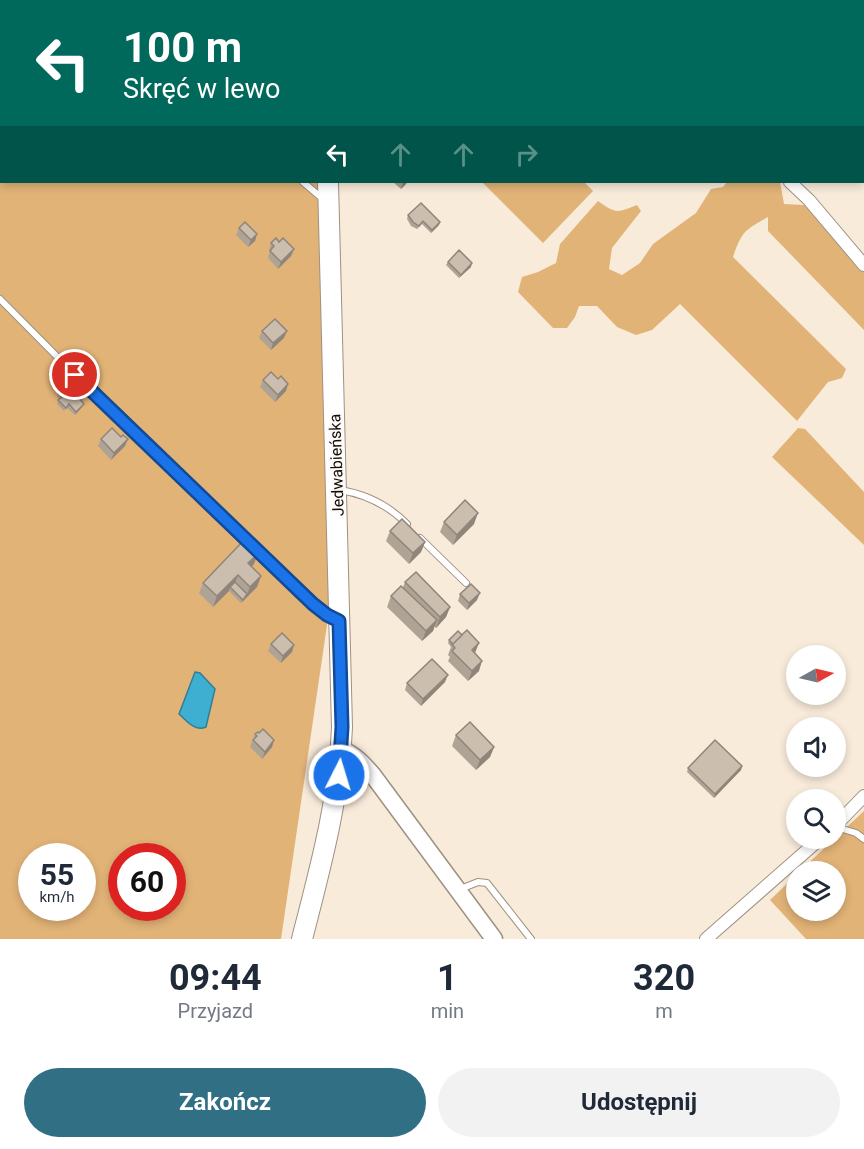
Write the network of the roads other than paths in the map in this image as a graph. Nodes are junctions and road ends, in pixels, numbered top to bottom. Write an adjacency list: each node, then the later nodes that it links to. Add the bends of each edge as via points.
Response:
1 (304, 183): 4 (lane)
2 (328, 183): 4 (main road, Jedwabieńska)
3 (791, 183): 5 (street)
4 (328, 203): 7 (main road, Jedwabieńska)
5 (864, 265)
6 (0, 298): 9 (lane, via 296,588)
7 (336, 490): 8 (lane, via 363,495 397,514); 9 (main road, Jedwabieńska)
8 (466, 583)
9 (339, 621): 10 (main road, Jedwabieńska)
10 (341, 749): 16 (main road, via 372,774); 17 (main road, Jedwabieńska, via 331,821)
11 (864, 796): 12 (street)
12 (846, 815)
13 (846, 830): 14 (lane)
14 (864, 838)
15 (808, 849): 20 (street)
16 (458, 890): 18 (main road); 19 (lane, via 478,882 487,883)
17 (302, 939)
18 (494, 939)
19 (531, 939)
20 (706, 939)

